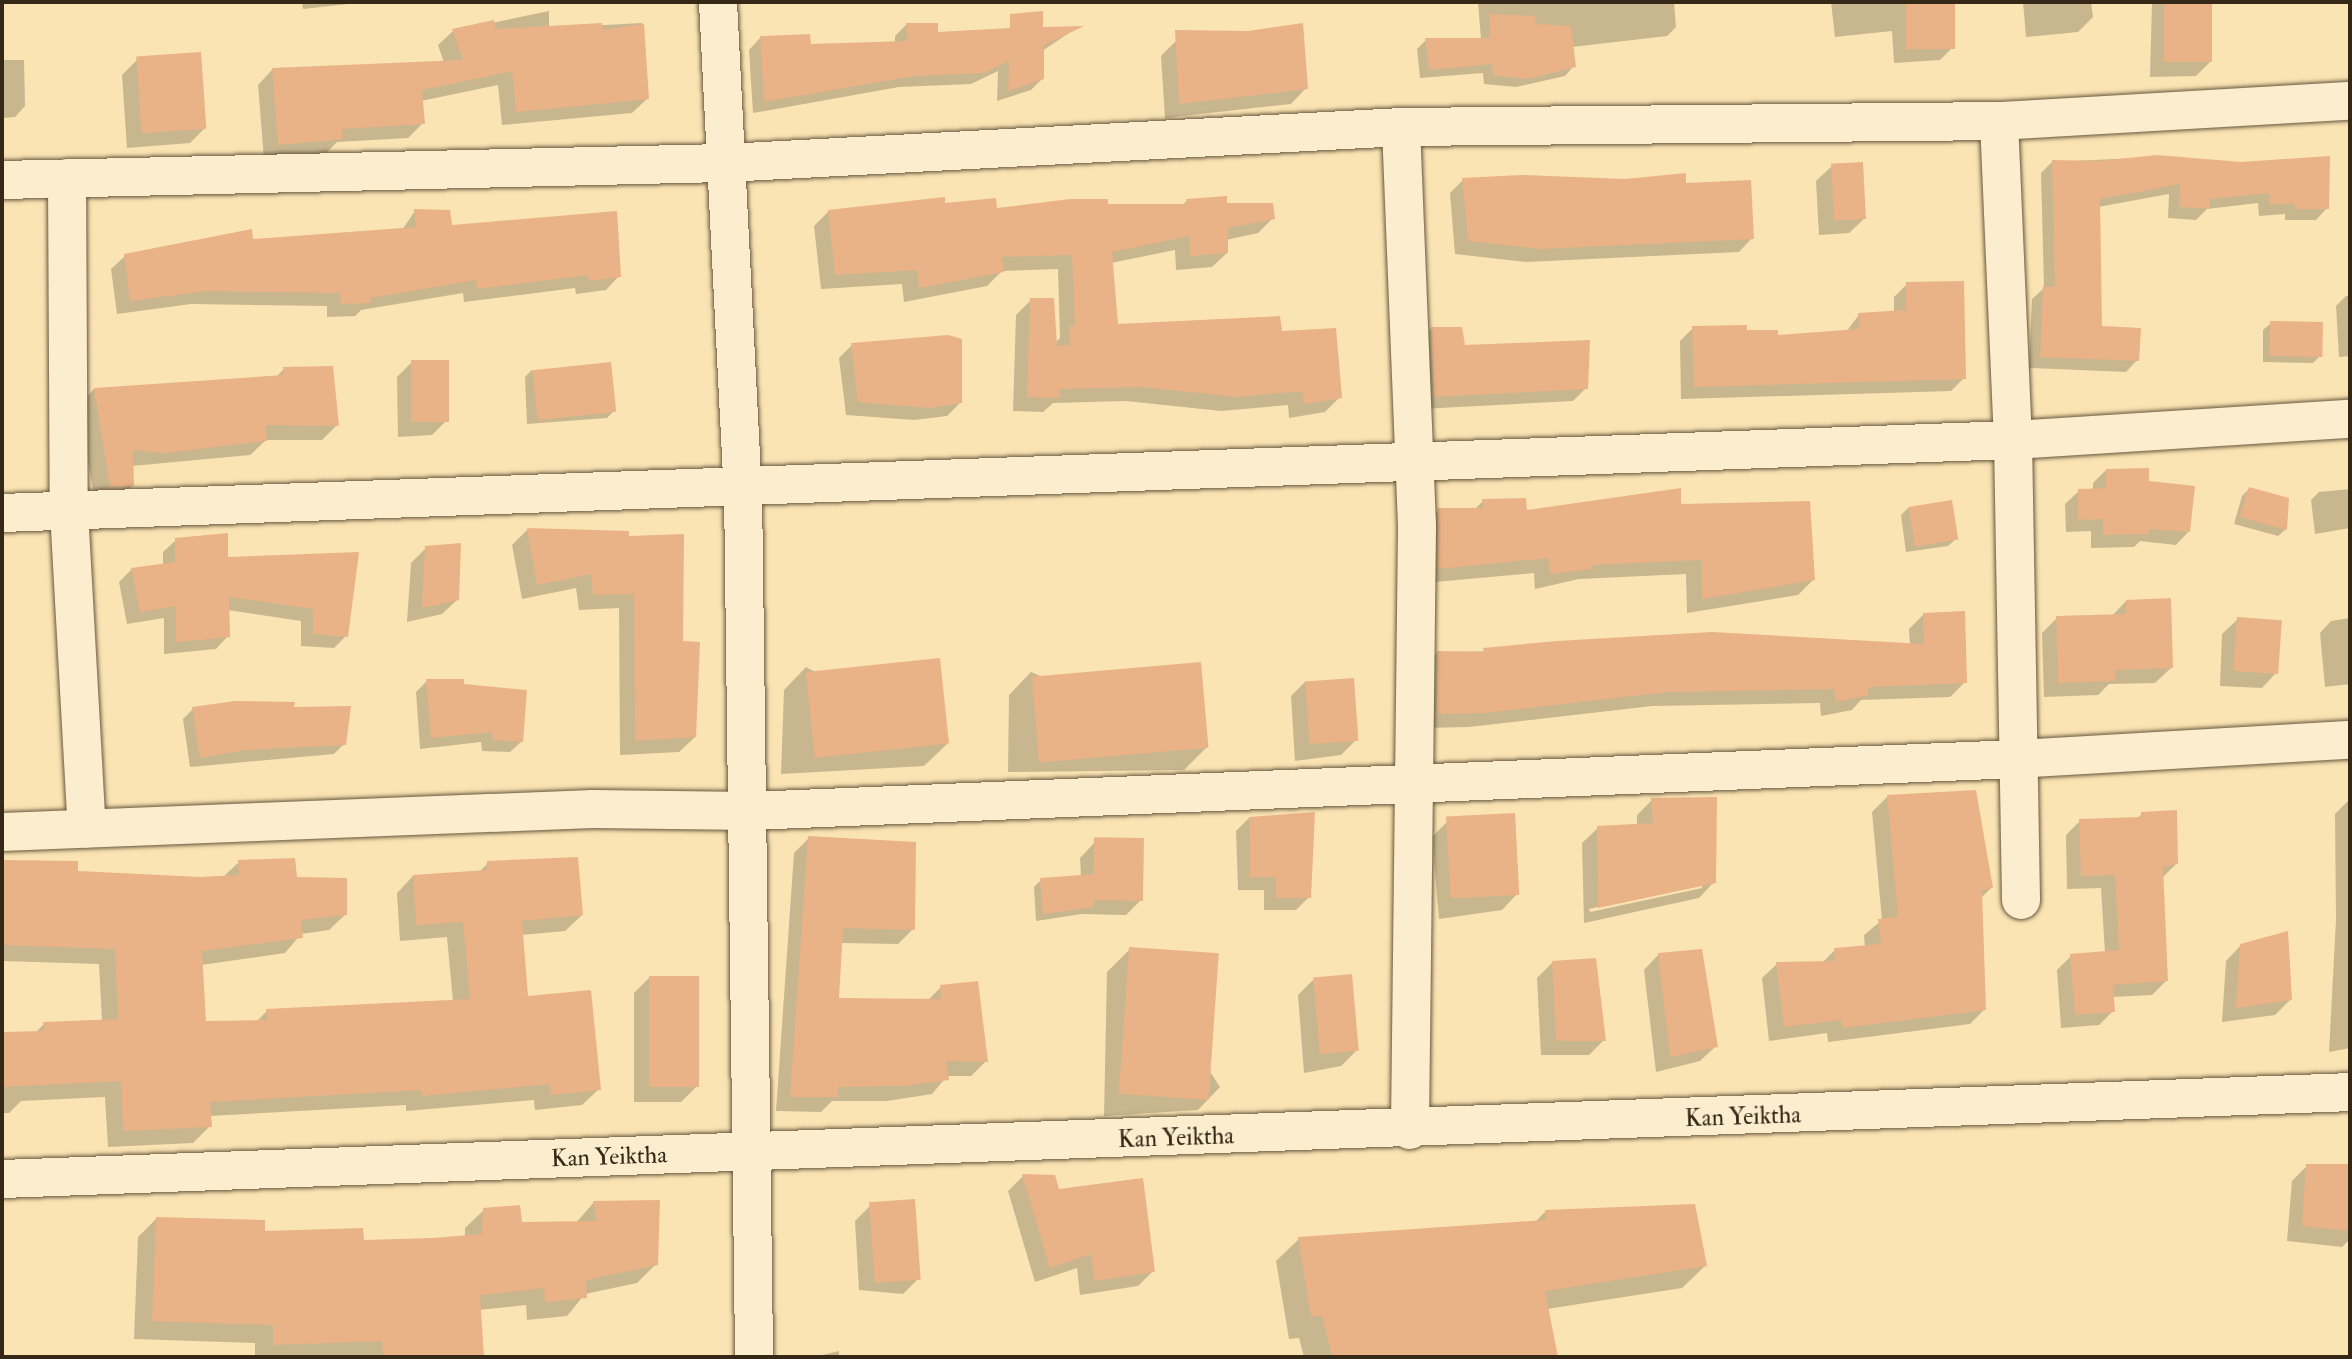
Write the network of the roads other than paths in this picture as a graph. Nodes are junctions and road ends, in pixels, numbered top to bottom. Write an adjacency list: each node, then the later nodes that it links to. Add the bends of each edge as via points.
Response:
1 (718, 2): 5 (street)
2 (2350, 101): 3 (street)
3 (1999, 121): 4 (street); 9 (street)
4 (1401, 127): 5 (street); 10 (street)
5 (726, 163): 6 (street); 11 (street)
6 (67, 178): 7 (street); 12 (street)
7 (2, 180)
8 (2350, 419): 9 (street)
9 (2013, 440): 10 (street); 15 (street)
10 (1415, 463): 11 (street); 16 (street)
11 (743, 489): 12 (street); 17 (street)
12 (69, 511): 13 (street); 18 (street)
13 (2, 513)
14 (2350, 740): 15 (street)
15 (2016, 759): 16 (street); 20 (street)
16 (1417, 784): 17 (street); 22 (street)
17 (750, 811): 18 (street, via 593,809); 23 (street)
18 (87, 828): 19 (street)
19 (2, 832)
20 (2021, 900)
21 (2350, 1092): 22 (street, Kan Yeiktha)
22 (1410, 1130): 23 (street, Kan Yeiktha)
23 (750, 1152): 24 (street, Kan Yeiktha); 25 (street)
24 (2, 1179)
25 (754, 1357)

